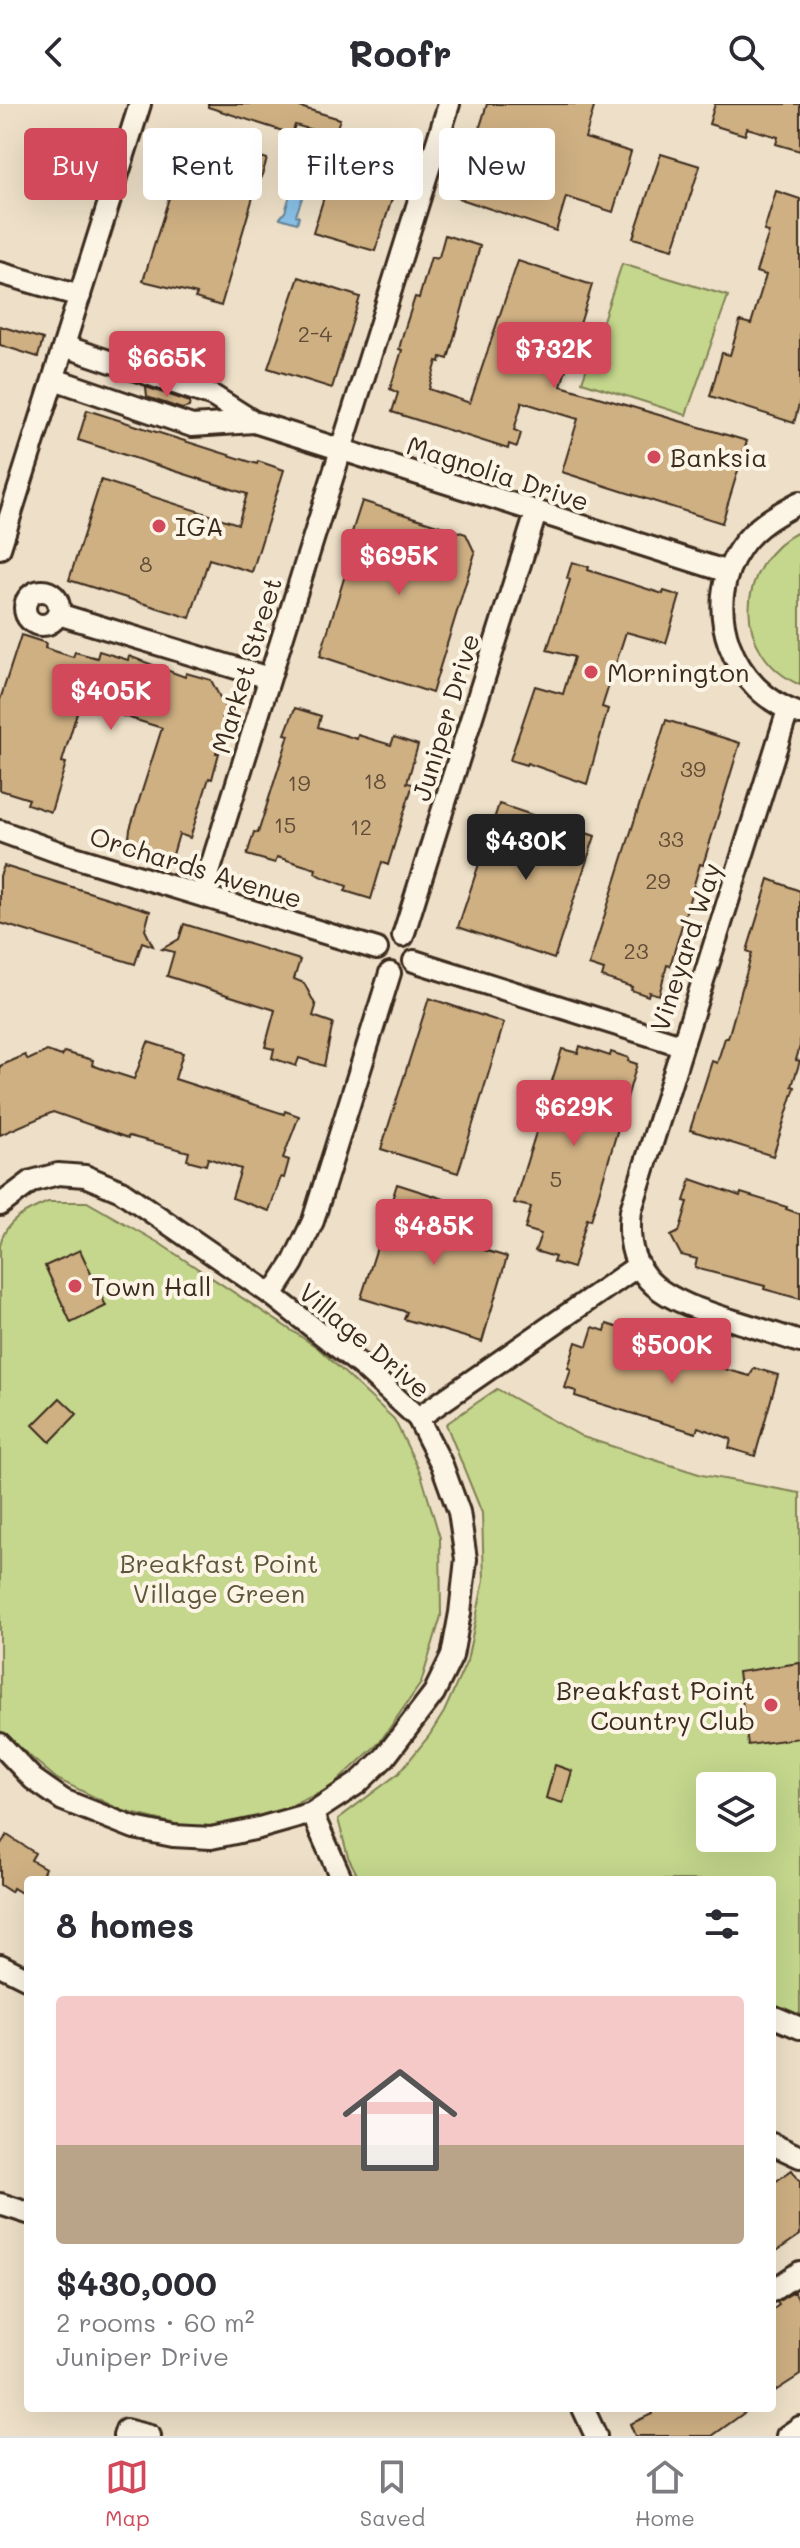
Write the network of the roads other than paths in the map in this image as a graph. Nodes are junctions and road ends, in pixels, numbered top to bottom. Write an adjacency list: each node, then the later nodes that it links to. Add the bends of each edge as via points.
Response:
1 (140, 104): 4 (street)
2 (449, 104): 8 (street, Market Street)
3 (0, 273): 4 (street)
4 (80, 296): 5 (street)
5 (64, 346): 6 (street); 7 (street, Magnolia Drive, via 213,396)
6 (54, 379): 7 (street, Magnolia Drive, via 192,426); 11 (street)
7 (254, 422): 8 (street, Magnolia Drive)
8 (342, 451): 10 (street, Magnolia Drive); 14 (street, Market Street)
9 (800, 502): 12 (street, via 753,532)
10 (536, 513): 12 (street, Magnolia Drive); 18 (street, Juniper Drive)
11 (1, 542)
12 (728, 572): 15 (street, via 722,612 732,654 754,687)
13 (58, 614): 14 (street)
14 (269, 678): 17 (street, Market Street)
15 (794, 712): 22 (street, Vineyard Way)
16 (0, 831): 17 (street, Orchards Avenue)
17 (202, 895): 19 (street, Orchards Avenue)
18 (403, 936): 19 (street, via 384,938); 20 (street, via 415,949)
19 (377, 949): 21 (street, via 380,966)
20 (414, 961): 21 (street, via 402,973); 22 (street)
21 (390, 973): 25 (street, via 313,1221)
22 (681, 1045): 24 (street, Vineyard Way, via 631,1210 630,1237)
23 (0, 1205): 25 (street, Village Drive, via 32,1181 58,1174 85,1176 121,1191)
24 (639, 1265): 26 (street, via 675,1301); 27 (street)
25 (272, 1295): 27 (street, Village Drive)
26 (800, 1342)
27 (418, 1418): 29 (street, Village Drive, via 459,1512 466,1559 452,1656 434,1693 385,1757 358,1783)
28 (0, 1744): 29 (street, Village Drive, via 33,1779 63,1800 134,1828 211,1838)
29 (312, 1813): 30 (street)
30 (340, 1876)
31 (0, 1965): 32 (street)
32 (24, 1977)
33 (776, 2018): 34 (street)
34 (800, 2028)
35 (776, 2146): 36 (street)
36 (800, 2157)
37 (0, 2204): 38 (street)
38 (24, 2212)
39 (800, 2272): 40 (street)
40 (776, 2288)
41 (585, 2412): 45 (street)
42 (800, 2427): 46 (street)
43 (125, 2433): 44 (street)
44 (150, 2436)
45 (596, 2436)
46 (787, 2436)

